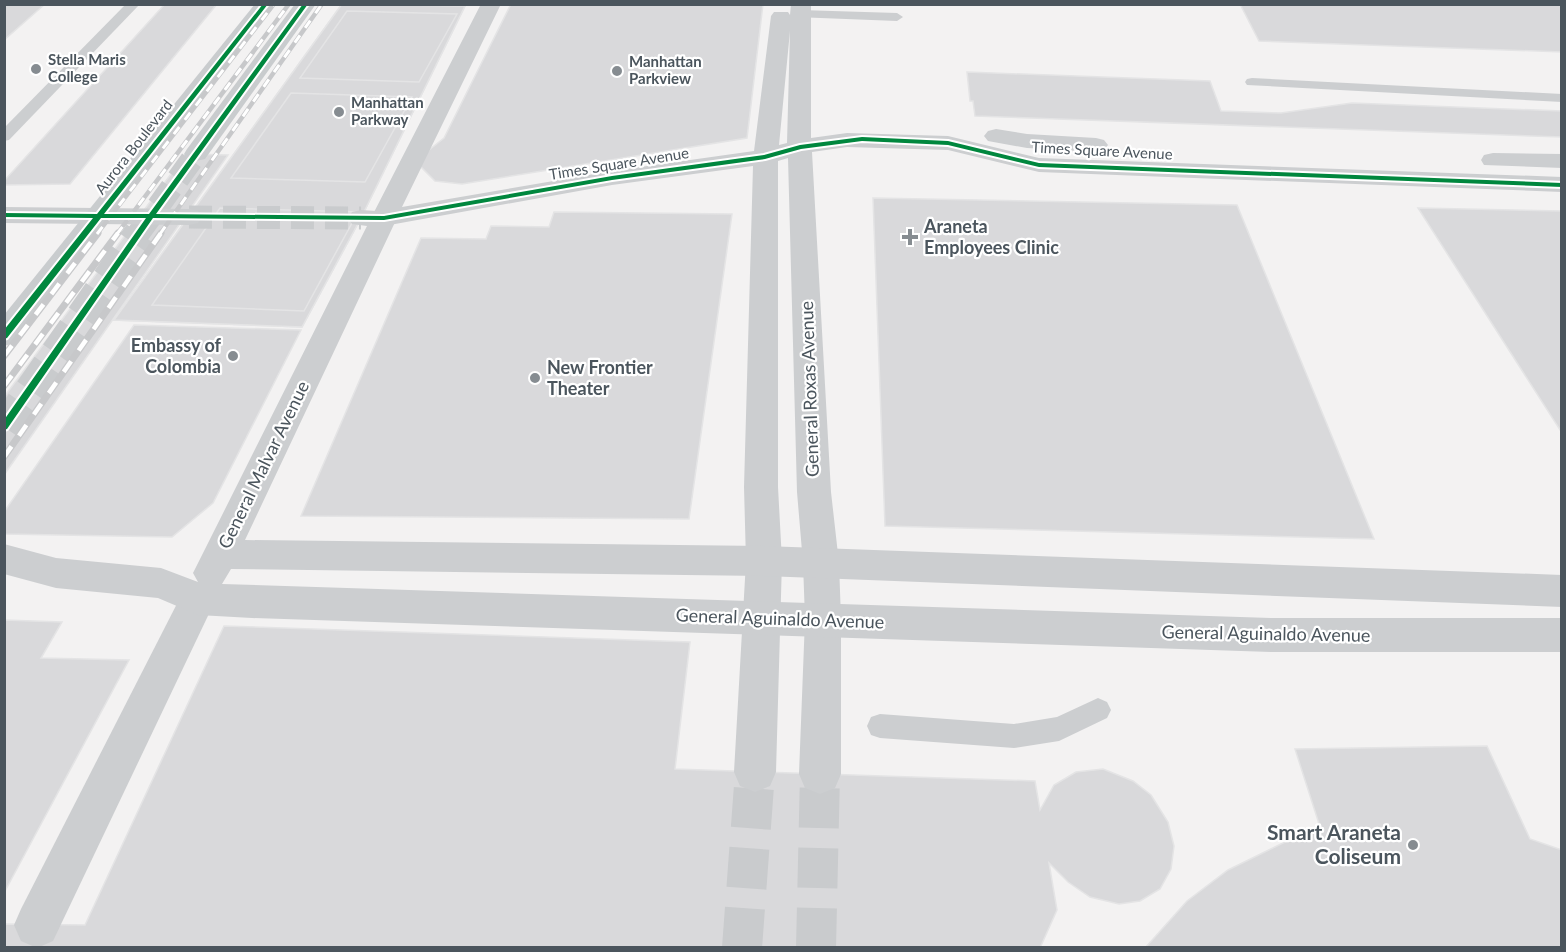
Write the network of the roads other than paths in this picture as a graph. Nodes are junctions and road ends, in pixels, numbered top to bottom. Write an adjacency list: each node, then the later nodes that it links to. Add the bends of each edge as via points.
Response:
1 (134, 4): 9 (lane)
2 (266, 4): 16 (main road, Aurora Boulevard)
3 (306, 4): 12 (main road)
4 (490, 4): 18 (street, General Malvar Avenue)
5 (794, 8): 6 (lane); 10 (street, General Roxas Avenue); 11 (street)
6 (897, 17)
7 (1252, 82): 8 (lane)
8 (1562, 98)
9 (4, 137)
10 (800, 139): 11 (street, Times Square Avenue); 13 (street, Times Square Avenue, via 846,123 944,126 1028,141 1120,147); 14 (street, Times Square Avenue, via 948,143 1039,165); 23 (street, General Roxas Avenue, via 814,492)
11 (766, 149): 18 (street, Times Square Avenue, via 736,161); 22 (street, via 761,487)
12 (196, 154)
13 (1562, 162)
14 (1562, 185)
15 (4, 214): 16 (street)
16 (98, 217): 17 (street); 19 (main road, Aurora Boulevard)
17 (189, 217)
18 (373, 218): 20 (street, General Malvar Avenue)
19 (4, 336)
20 (221, 554): 22 (street); 25 (street, General Malvar Avenue)
21 (4, 559): 25 (street, General Aguinaldo Avenue, via 56,573 161,584)
22 (764, 561): 23 (street); 26 (street)
23 (821, 563): 24 (street); 27 (street, General Roxas Avenue)
24 (1562, 591)
25 (198, 599): 26 (street, General Aguinaldo Avenue); 33 (street, General Malvar Avenue)
26 (761, 617): 27 (street, General Aguinaldo Avenue); 31 (street)
27 (823, 619): 28 (street, General Aguinaldo Avenue, via 1271,635); 32 (street, General Roxas Avenue)
28 (1562, 635)
29 (1098, 710): 30 (lane, via 1059,729 1014,736)
30 (880, 726)
31 (755, 772)
32 (820, 774)
33 (36, 925)

